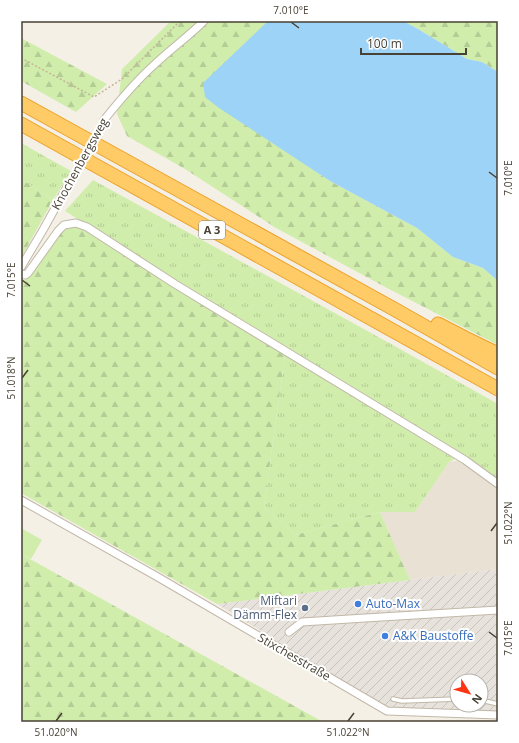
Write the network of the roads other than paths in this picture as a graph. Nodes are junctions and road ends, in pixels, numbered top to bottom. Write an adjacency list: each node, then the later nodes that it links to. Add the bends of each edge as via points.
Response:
1 (204, 21): 3 (street, Knochenbergsweg, via 130,88)
2 (21, 103): 8 (highway, A 3)
3 (104, 120)
4 (21, 124): 11 (highway, A 3)
5 (68, 185): 6 (street, Knochenbergsweg)
6 (21, 268)
7 (21, 274): 12 (street, via 28,273 64,225 76,223 87,227 175,284 465,460)
8 (394, 309): 9 (highway, via 415,312); 10 (highway, A 3)
9 (498, 354)
10 (498, 368)
11 (497, 389)
12 (498, 484)
13 (21, 500): 18 (street, Stixchesstraße, via 387,711)
14 (498, 610): 15 (street, via 302,622)
15 (289, 632)
16 (393, 699): 17 (lane)
17 (449, 700)
18 (498, 714)

